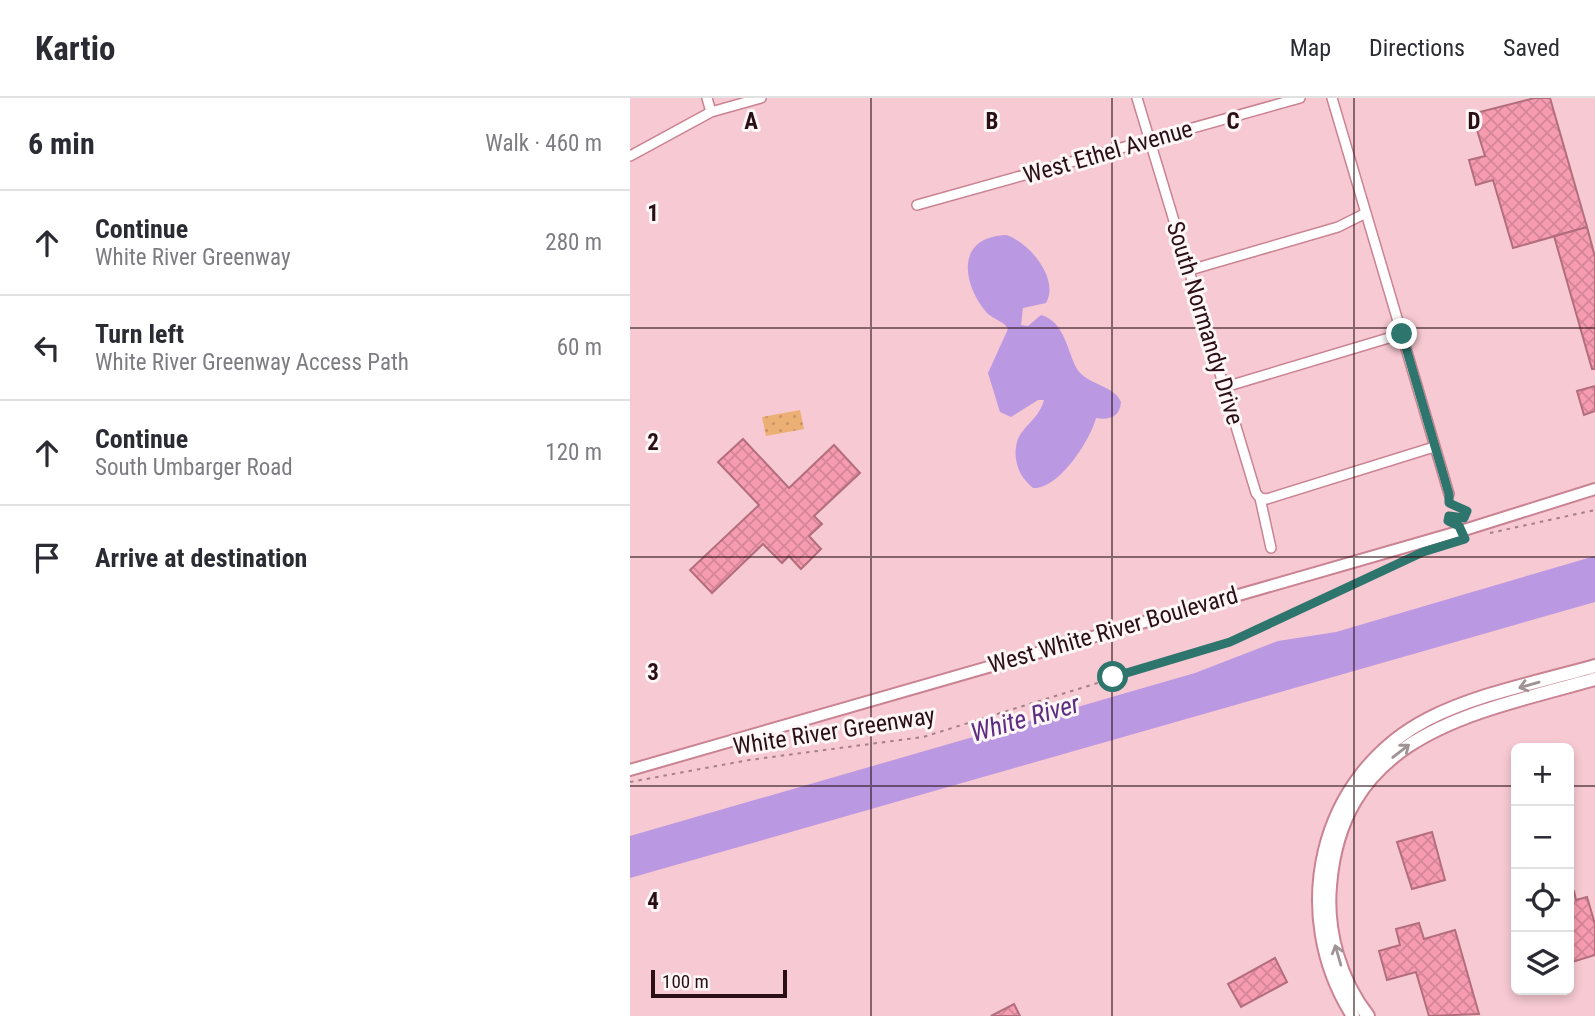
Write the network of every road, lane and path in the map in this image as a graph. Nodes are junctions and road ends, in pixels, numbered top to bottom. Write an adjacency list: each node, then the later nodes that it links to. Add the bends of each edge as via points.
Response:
1 (707, 98): 6 (street)
2 (761, 98): 6 (street)
3 (1137, 98): 7 (street, South Normandy Drive)
4 (1300, 98): 7 (street, West Ethel Avenue)
5 (1332, 98): 10 (street)
6 (711, 112): 8 (street)
7 (1150, 139): 9 (street, West Ethel Avenue); 11 (street, South Normandy Drive)
8 (630, 156)
9 (917, 205)
10 (1366, 213): 11 (street, via 1338,227); 12 (street)
11 (1190, 270): 13 (street, South Normandy Drive)
12 (1402, 334): 13 (street); 14 (street)
13 (1225, 387): 17 (street, South Normandy Drive)
14 (1434, 447): 16 (street); 17 (street)
15 (1595, 489): 19 (street, West White River Boulevard)
16 (1449, 494): 19 (path, via 1449,503 1467,511 1464,518 1449,516 1448,521)
17 (1260, 498): 21 (street, South Normandy Drive)
18 (1595, 510): 20 (path)
19 (1461, 531): 25 (street, West White River Boulevard)
20 (1484, 535)
21 (1271, 548)
22 (1423, 552): 26 (path, White River Greenway, via 1230,642 923,737 749,760)
23 (1595, 667): 27 (main road, one-way to 27, via 1428,719 1385,748 1350,788 1326,841 1317,895 1327,962)
24 (1595, 679): 28 (main road, one-way to 24, via 1338,959 1329,895 1335,853 1360,794 1385,764 1434,729 1457,718)
25 (630, 770)
26 (630, 782)
27 (1353, 1016)
28 (1368, 1016)

